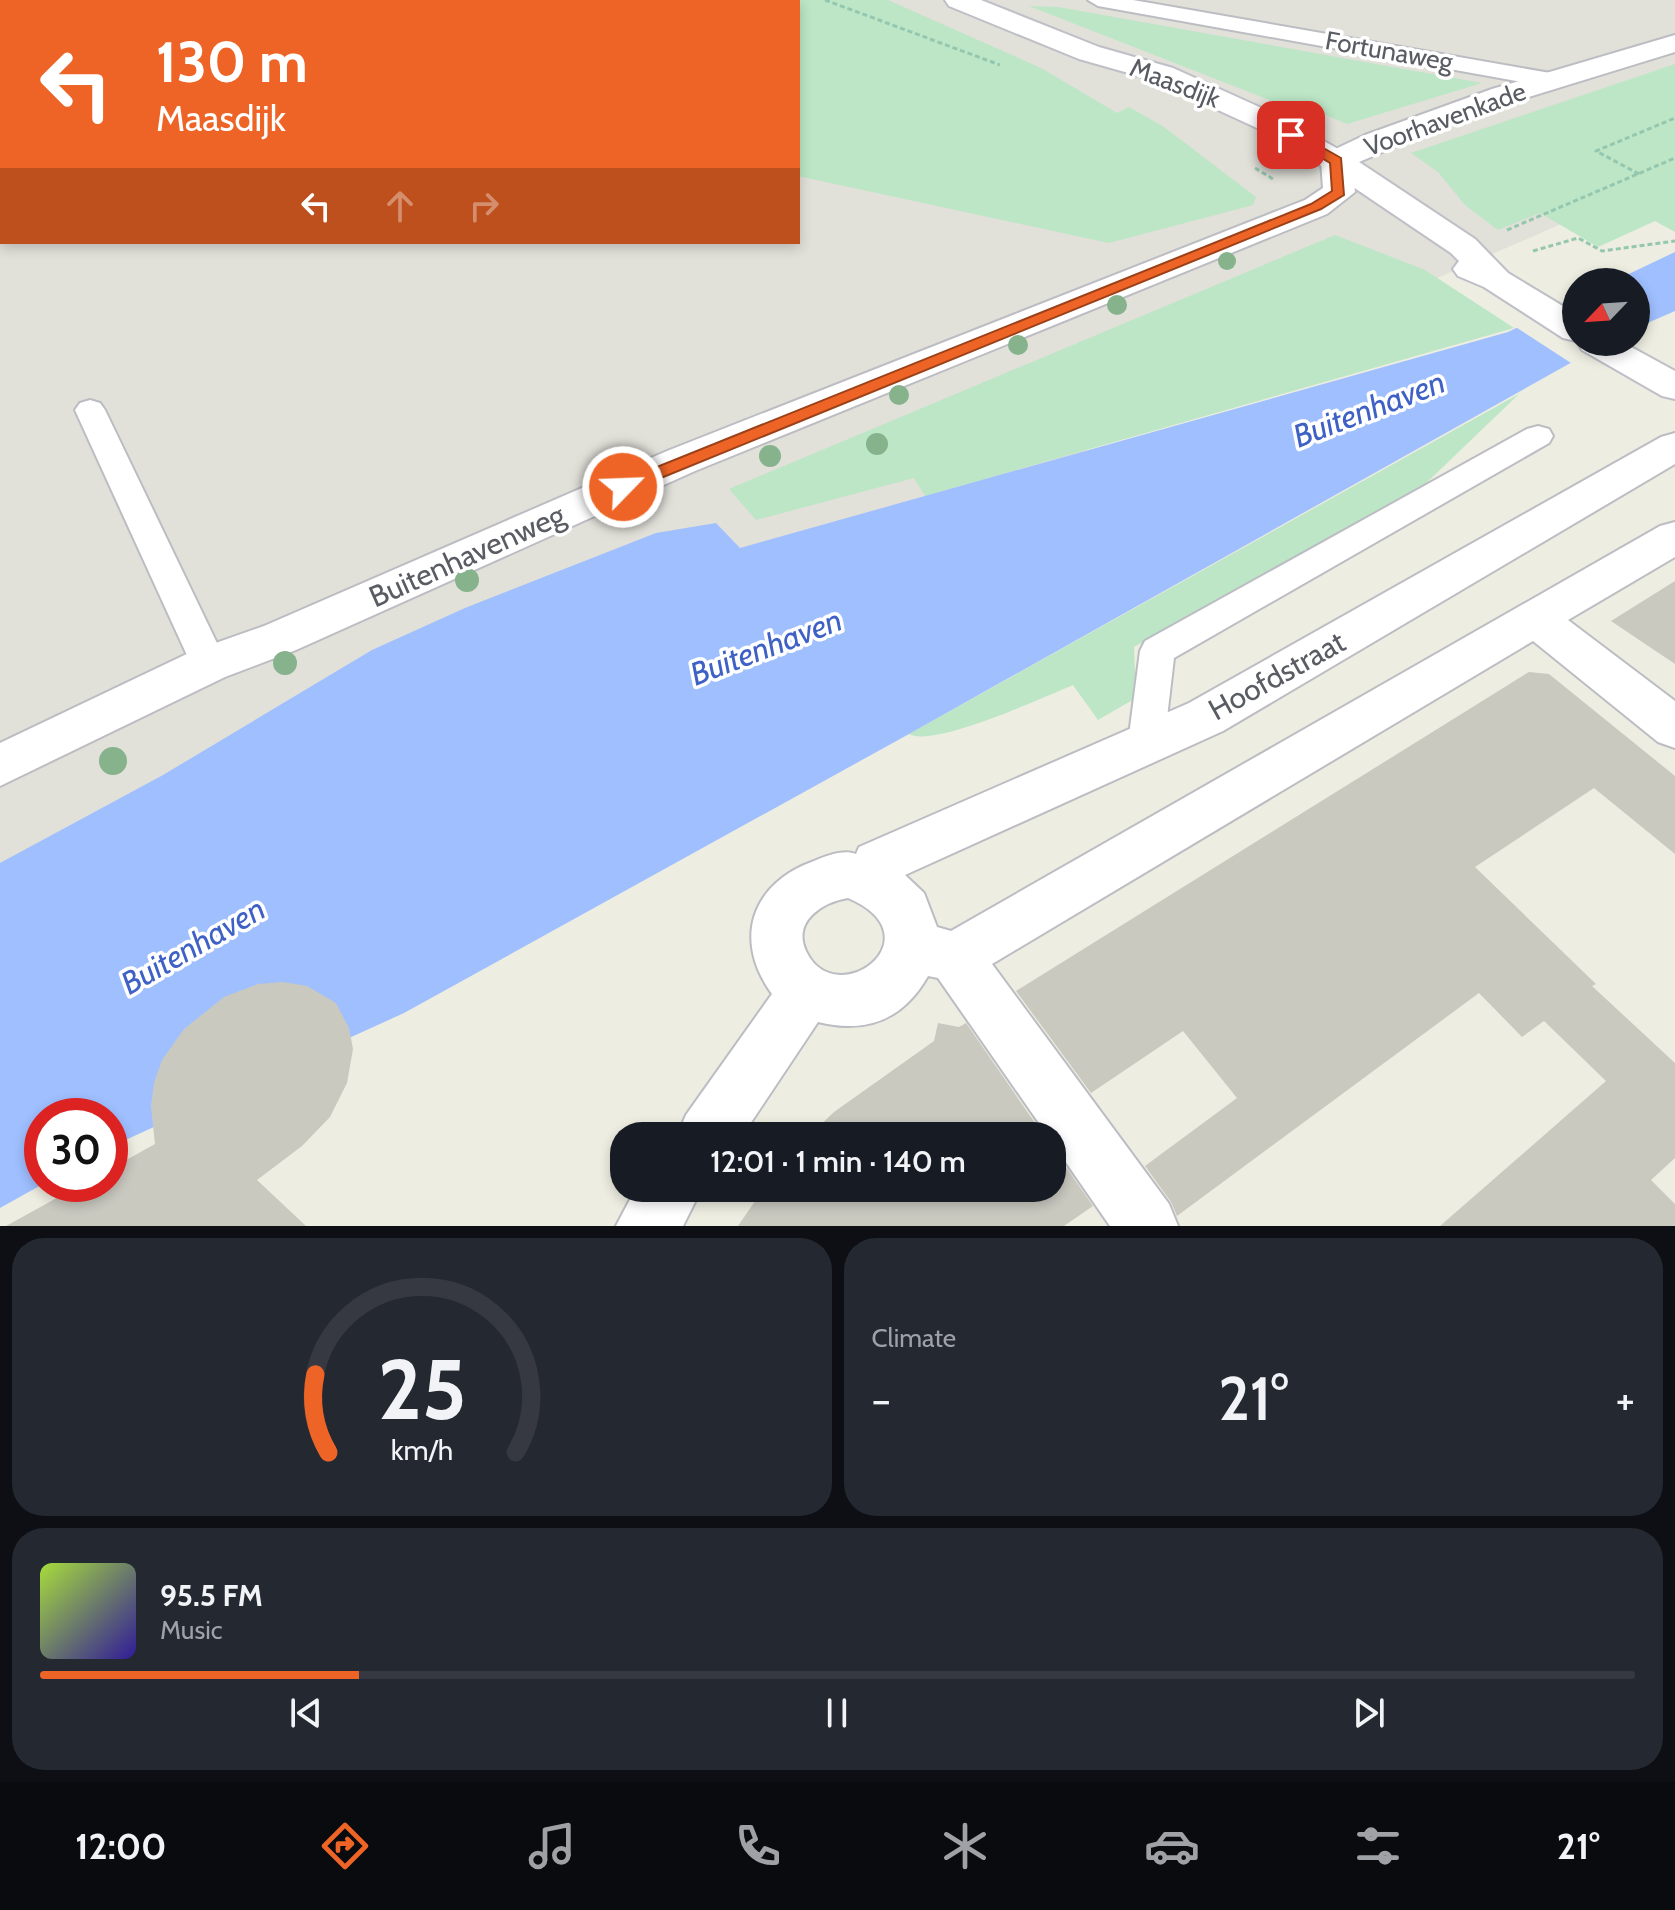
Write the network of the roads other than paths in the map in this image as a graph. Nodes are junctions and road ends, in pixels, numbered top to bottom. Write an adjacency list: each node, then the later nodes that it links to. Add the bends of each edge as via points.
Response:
1 (958, 0): 5 (street, Maasdijk, via 1089,53)
2 (1098, 0): 4 (lane, Fortunaweg)
3 (1675, 43): 4 (street, Fortunaweg)
4 (1556, 81): 5 (street, Voorhavenkade, via 1419,123)
5 (1330, 187): 6 (street, Maasdijk, via 1437,255 1496,280); 14 (street, Buitenhavenweg)
6 (1562, 321)
7 (1620, 356): 8 (street, Maasdijk)
8 (1675, 387)
9 (90, 410): 14 (lane)
10 (1538, 436): 16 (lane, via 1157,651)
11 (1675, 446): 16 (street, Hoofdstraat, via 1206,717)
12 (1675, 537): 13 (street)
13 (1534, 618): 15 (street); 19 (street)
14 (209, 664): 17 (street, Buitenhavenweg)
15 (1675, 728)
16 (1146, 743): 18 (street, Hoofdstraat, via 877,863)
17 (0, 766)
18 (870, 880): 19 (street, via 904,906 911,927); 20 (street, via 829,876 808,884 781,915 780,956)
19 (933, 952): 20 (street, via 873,996 827,999); 24 (street)
20 (807, 990): 21 (street)
21 (717, 1122)
22 (663, 1202): 23 (street)
23 (647, 1226)
24 (1147, 1226)

